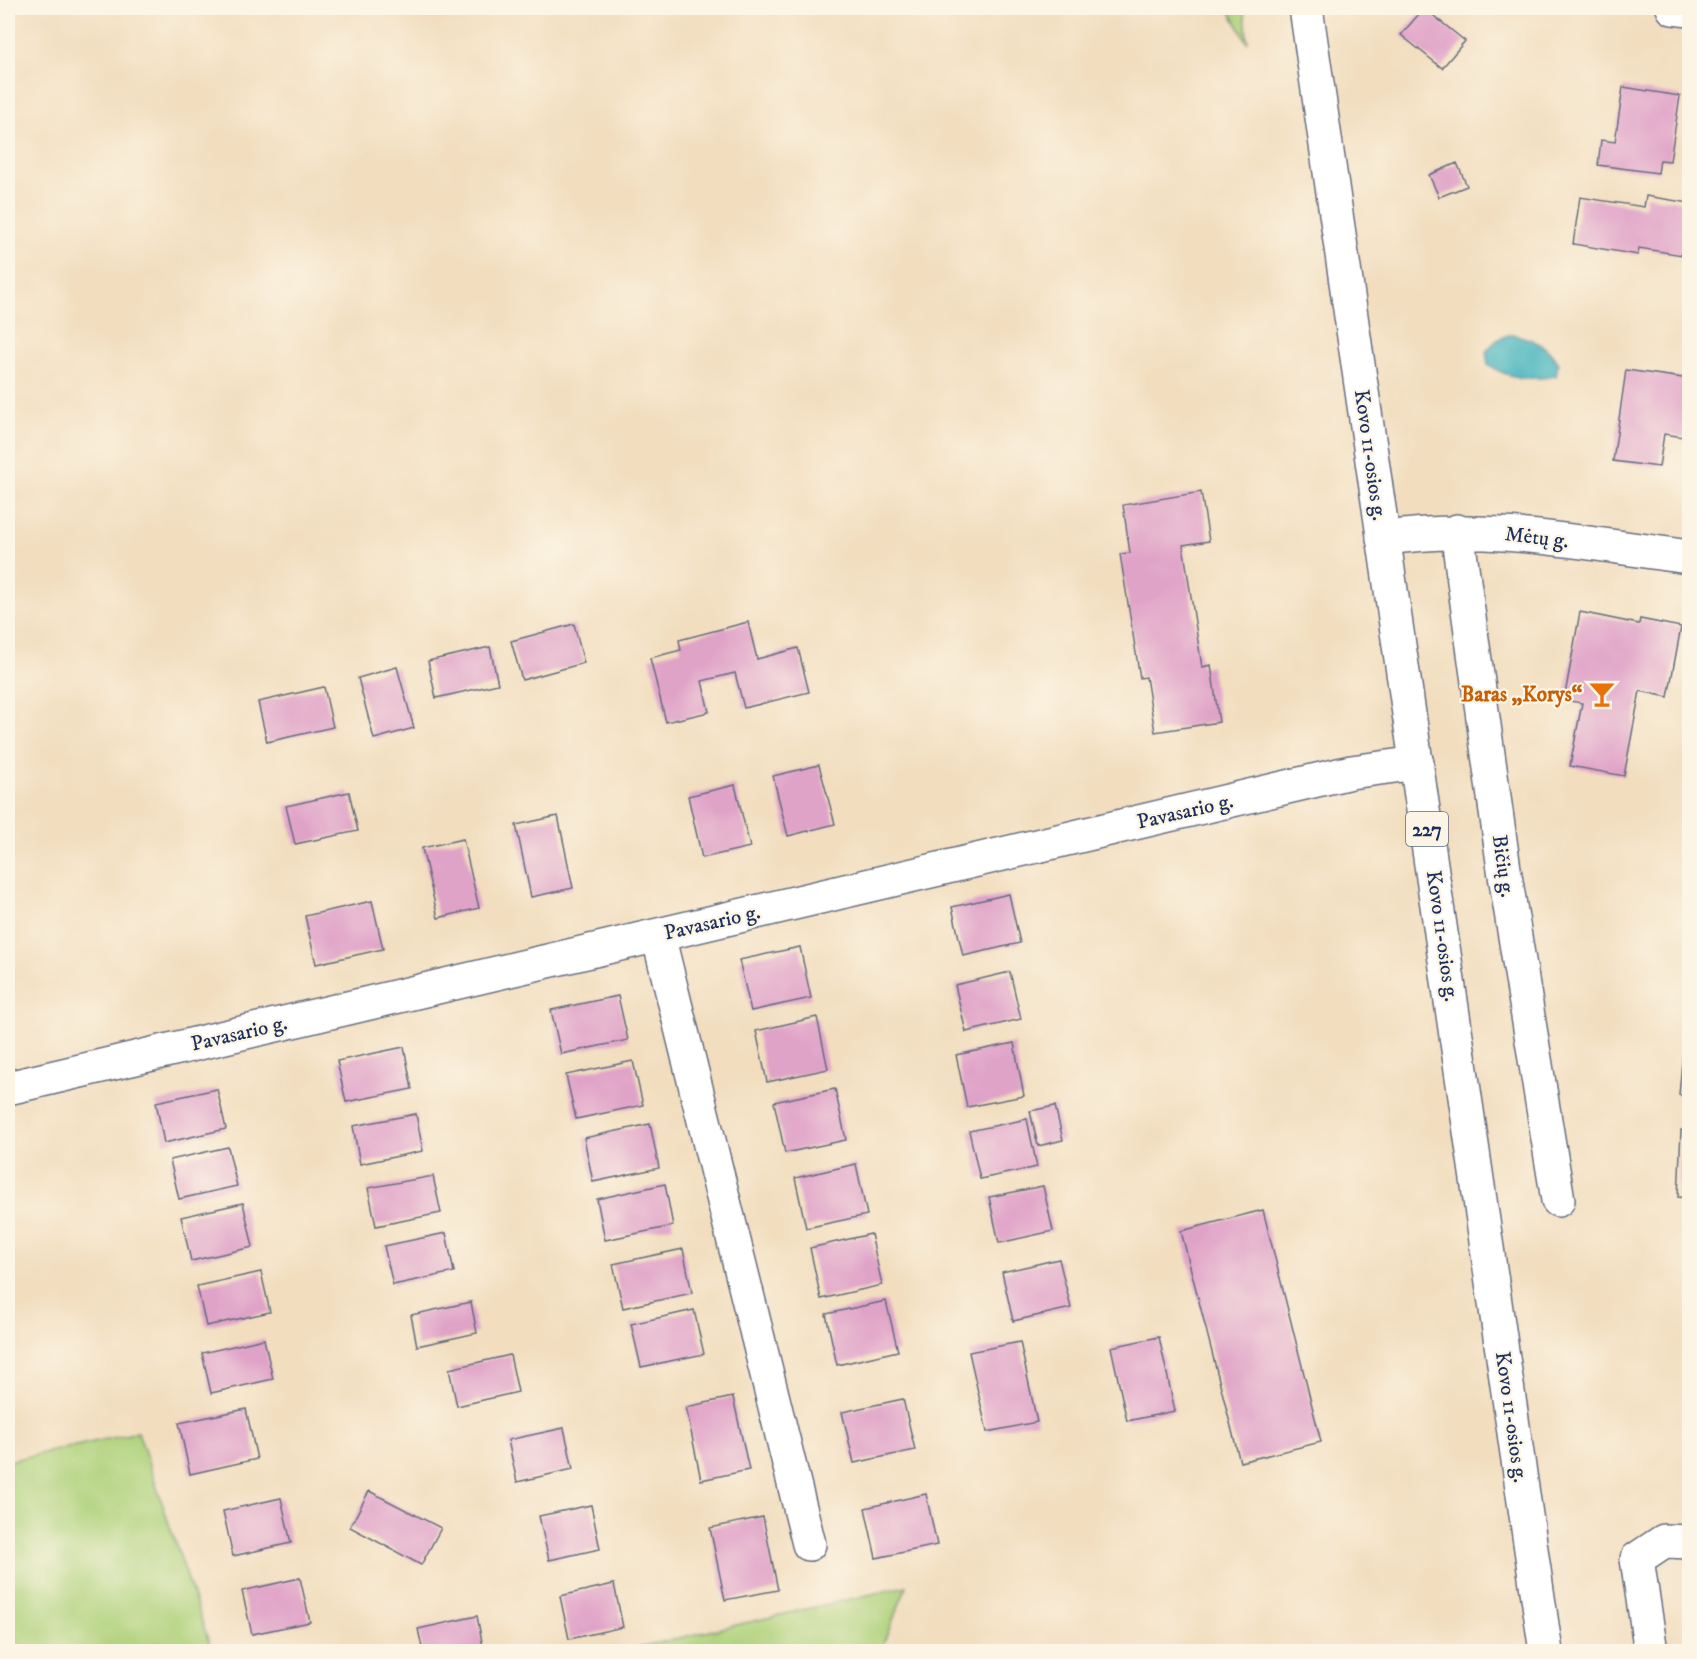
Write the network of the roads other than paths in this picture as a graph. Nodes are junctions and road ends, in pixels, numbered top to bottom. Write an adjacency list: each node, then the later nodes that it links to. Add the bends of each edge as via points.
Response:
1 (1305, 8): 5 (street, Kovo 11-osios g. / 227)
2 (1673, 8): 3 (street)
3 (1689, 10)
4 (1457, 531): 5 (street, Mėtų g.); 6 (street, Mėtų g., via 1490,531); 10 (street, Bičių g., via 1504,869)
5 (1383, 538): 7 (street, Kovo 11-osios g. / 227)
6 (1689, 557)
7 (1417, 763): 8 (street, Pavasario g., via 1351,772); 13 (street, Kovo 11-osios g. / 227)
8 (658, 935): 9 (street, Pavasario g.); 12 (street)
9 (8, 1088)
10 (1558, 1200)
11 (1689, 1542): 14 (street, via 1664,1541 1637,1559)
12 (809, 1544)
13 (1546, 1652)
14 (1651, 1652)

